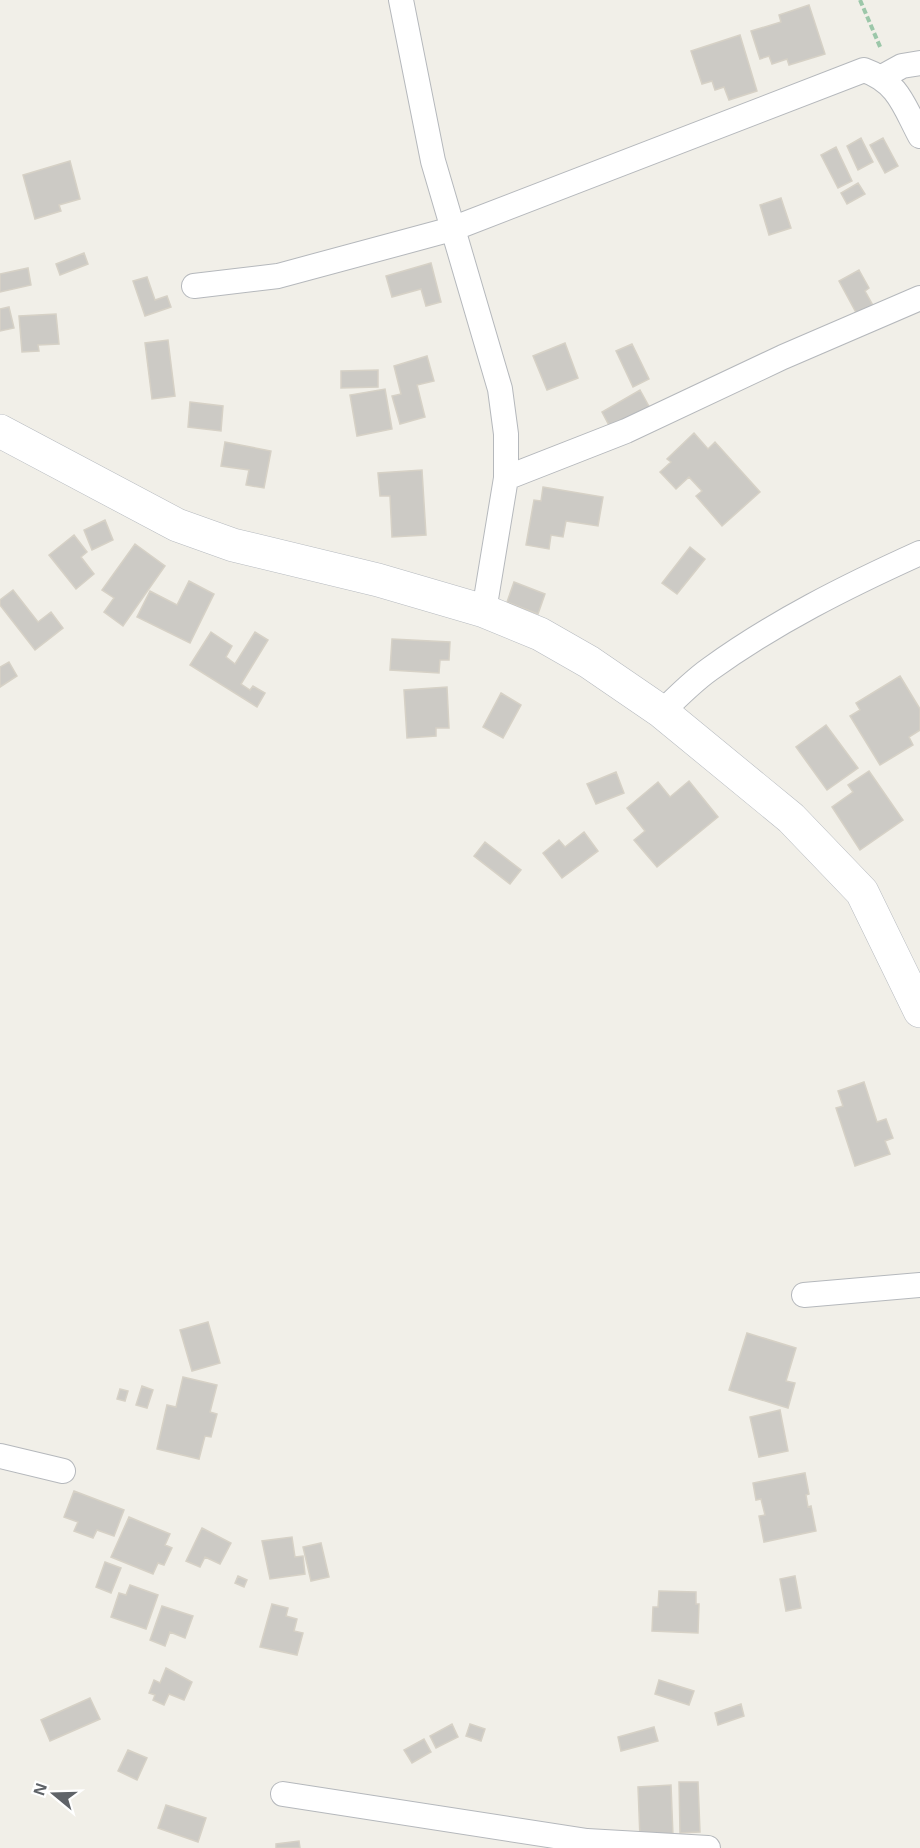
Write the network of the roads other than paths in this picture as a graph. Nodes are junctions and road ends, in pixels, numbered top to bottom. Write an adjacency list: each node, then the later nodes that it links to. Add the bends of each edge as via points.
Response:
1 (401, 0): 5 (street, via 433,161)
2 (920, 63): 3 (street)
3 (877, 75): 4 (street, via 895,88); 5 (street, via 864,70)
4 (920, 136)
5 (453, 229): 6 (street, via 278,276); 9 (street, via 500,389)
6 (194, 286)
7 (920, 297): 9 (street, via 626,431)
8 (0, 431): 11 (street, via 177,525 233,545 378,580)
9 (506, 478): 11 (street)
10 (920, 553): 12 (street, via 774,627 708,670)
11 (484, 611): 12 (street, via 540,633)
12 (662, 711): 13 (street, via 791,818 862,892)
13 (920, 1011)
14 (920, 1285): 15 (street)
15 (804, 1295)
16 (0, 1456): 17 (street)
17 (63, 1471)
18 (283, 1794): 19 (street, via 586,1841)
19 (708, 1848)

